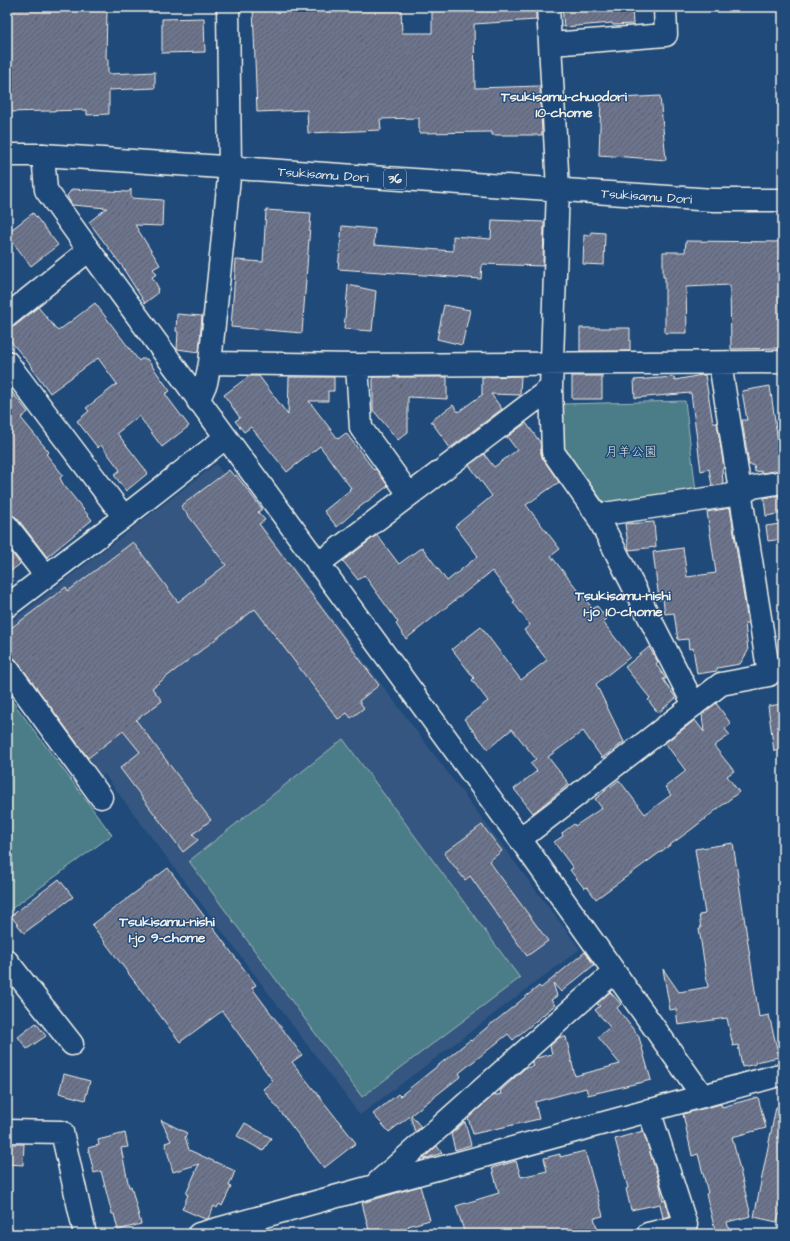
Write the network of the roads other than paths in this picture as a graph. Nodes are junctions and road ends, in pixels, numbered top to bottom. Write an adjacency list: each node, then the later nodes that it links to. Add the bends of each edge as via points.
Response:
1 (228, 7): 7 (main road)
2 (548, 7): 4 (main road)
3 (664, 7): 4 (main road, via 666,35)
4 (551, 44): 8 (main road)
5 (7, 155): 6 (main road, Tsukisamu Dori / 36)
6 (43, 155): 7 (main road, Tsukisamu Dori / 36); 10 (main road, via 46,190)
7 (230, 168): 8 (main road, Tsukisamu Dori / 36); 14 (main road)
8 (558, 190): 9 (main road, Tsukisamu Dori / 36, via 713,200); 15 (main road)
9 (783, 200)
10 (89, 250): 11 (main road); 19 (main road)
11 (7, 316)
12 (7, 362): 25 (main road)
13 (783, 362): 16 (main road)
14 (210, 363): 17 (main road); 19 (main road, via 206,383)
15 (553, 363): 16 (main road); 17 (main road); 18 (main road)
16 (720, 363): 23 (main road)
17 (357, 365): 22 (main road, via 361,428)
18 (551, 388): 22 (main road); 24 (main road, via 553,452)
19 (198, 401): 20 (main road)
20 (225, 438): 25 (main road); 27 (main road)
21 (783, 482): 23 (main road, via 753,487)
22 (409, 494): 27 (main road)
23 (740, 494): 24 (main road); 31 (main road, via 769,675 722,684)
24 (597, 515): 31 (main road)
25 (124, 517): 28 (main road)
26 (7, 526): 28 (main road)
27 (318, 564): 33 (main road)
28 (46, 576): 29 (main road)
29 (7, 606)
30 (7, 668): 32 (main road)
31 (694, 705): 33 (main road)
32 (101, 797)
33 (520, 838): 35 (main road)
34 (7, 961): 36 (main road)
35 (614, 972): 38 (main road); 41 (main road)
36 (72, 1044)
37 (783, 1074): 38 (main road)
38 (702, 1095): 39 (main road)
39 (649, 1110): 41 (main road); 44 (main road, via 686,1225)
40 (7, 1131): 42 (main road, via 62,1132)
41 (374, 1185): 43 (main road)
42 (85, 1234)
43 (198, 1234)
44 (648, 1234)

